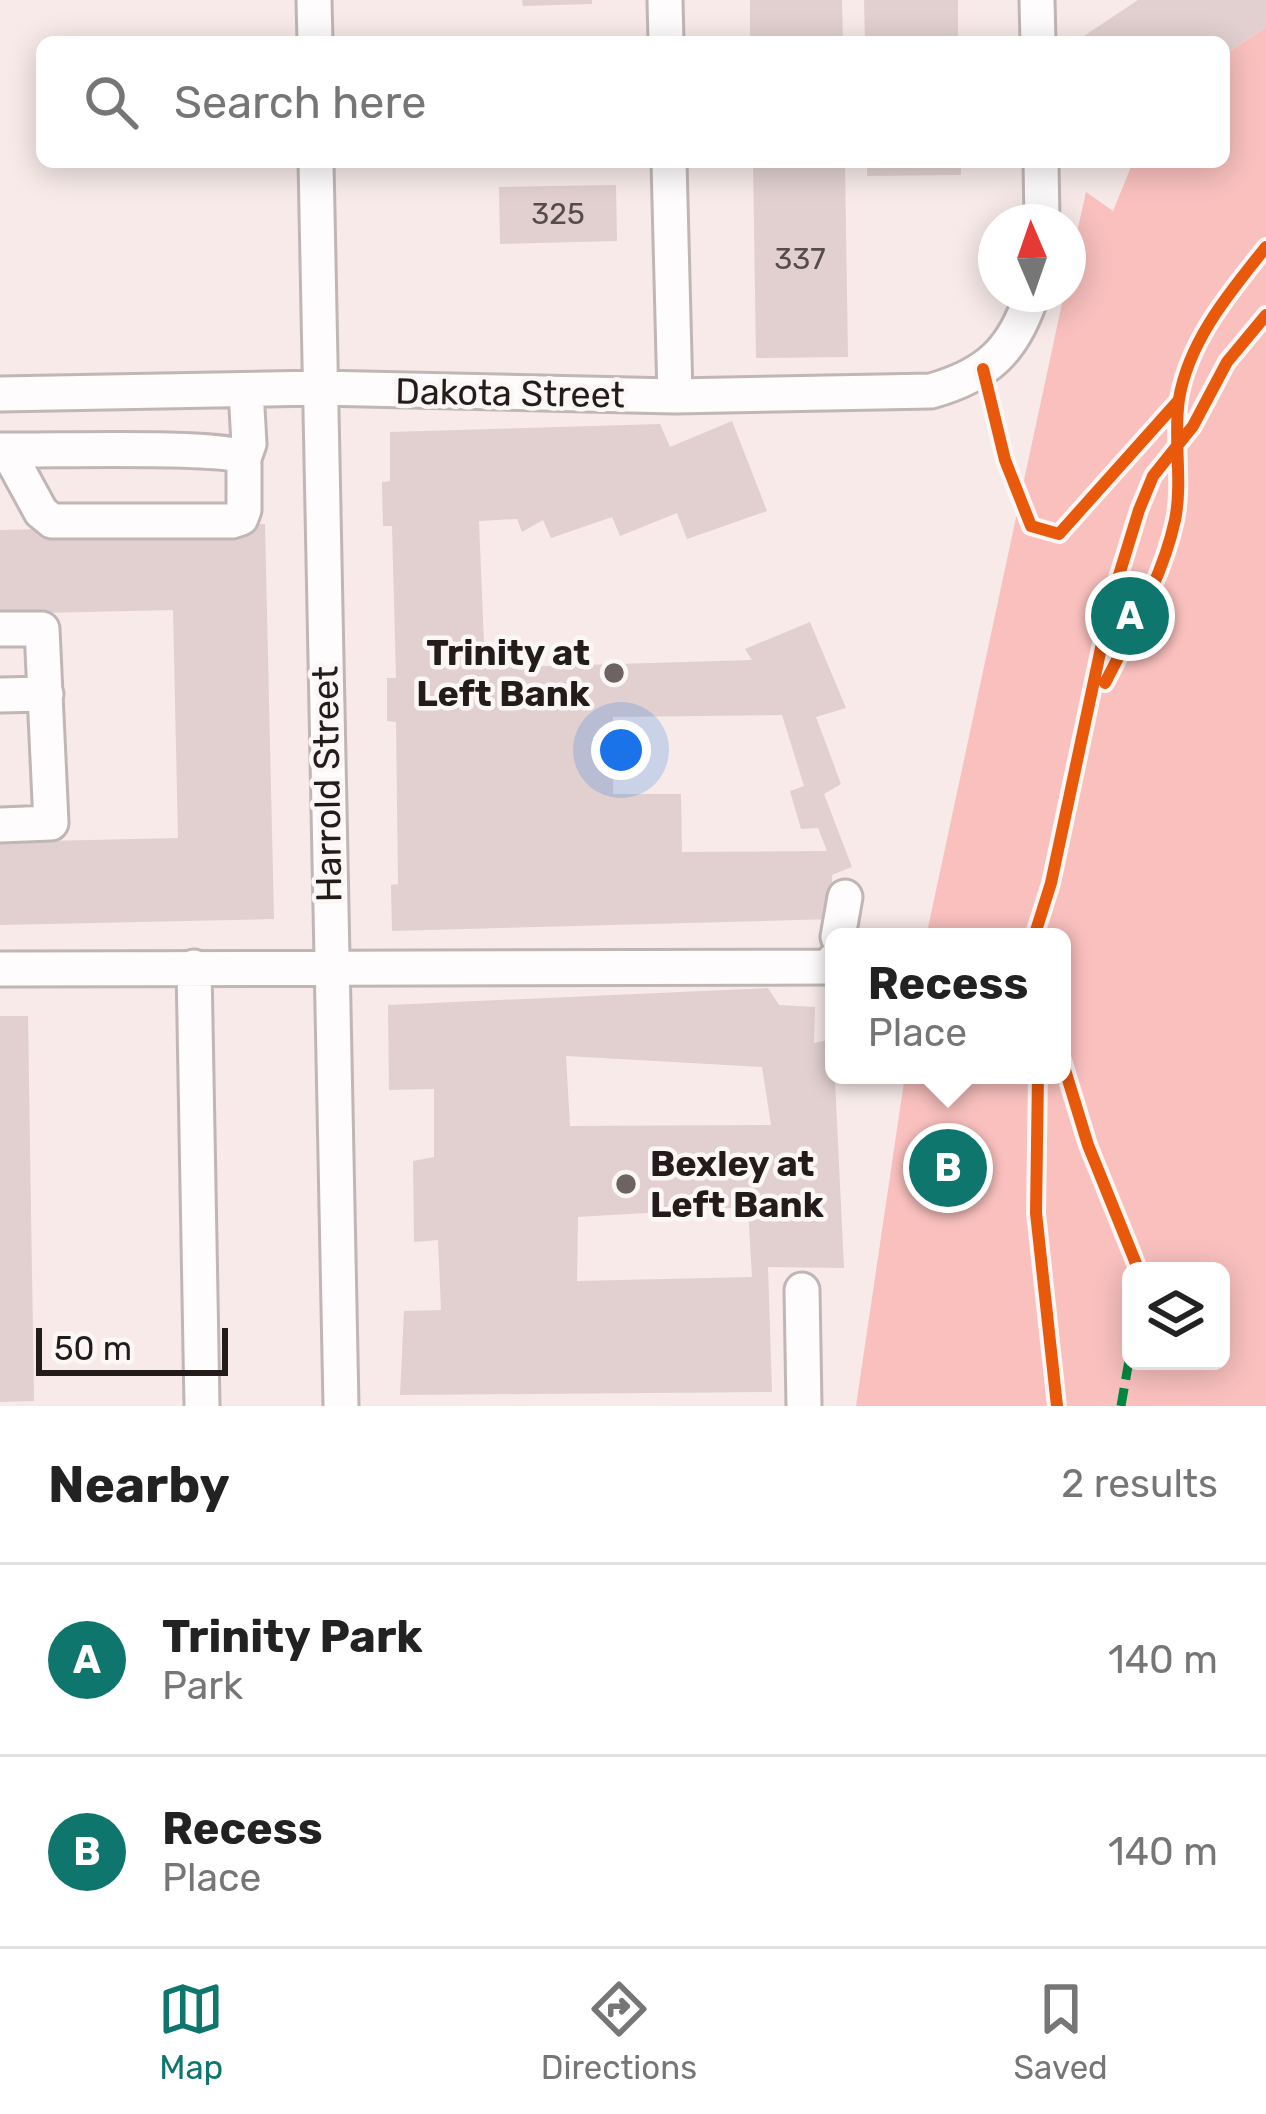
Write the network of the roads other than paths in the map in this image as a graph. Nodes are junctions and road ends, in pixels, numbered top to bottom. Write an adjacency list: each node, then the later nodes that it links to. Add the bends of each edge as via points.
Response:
1 (314, 0): 4 (street)
2 (665, 0): 5 (street)
3 (1037, 0): 6 (street)
4 (315, 36)
5 (666, 36)
6 (1038, 36)
7 (316, 168): 12 (street, Harrold Street)
8 (669, 168): 15 (street)
9 (1041, 168): 10 (street)
10 (1042, 204)
11 (1024, 312): 15 (street, Dakota Street, via 1008,349 958,384 931,392)
12 (319, 388): 13 (street, Dakota Street); 15 (street, Dakota Street); 24 (street, Harrold Street)
13 (246, 390): 14 (street, Dakota Street); 17 (street)
14 (0, 394)
15 (675, 396)
16 (3, 450): 17 (street); 17 (street, via 52,521 232,521 244,510)
17 (244, 458)
18 (0, 629): 19 (street, via 43,628)
19 (46, 694): 20 (street); 21 (street, via 52,823)
20 (0, 695)
21 (0, 825)
22 (845, 897): 23 (street)
23 (840, 928)
24 (331, 966): 25 (street); 26 (street); 30 (street, Harrold Street)
25 (825, 967)
26 (194, 968): 27 (street); 29 (street)
27 (0, 969)
28 (802, 1290): 31 (street)
29 (202, 1406)
30 (341, 1406)
31 (804, 1406)

